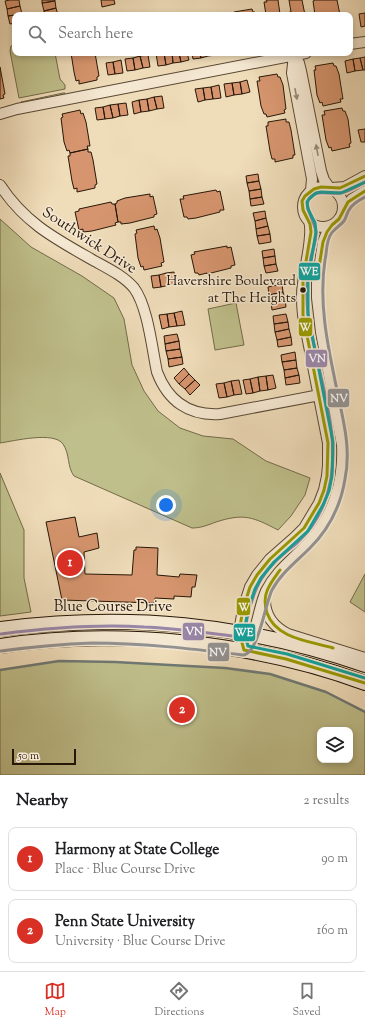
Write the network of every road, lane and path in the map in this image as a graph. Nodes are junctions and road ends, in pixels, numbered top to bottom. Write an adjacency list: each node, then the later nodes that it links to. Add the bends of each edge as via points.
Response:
1 (365, 42): 2 (street)
2 (353, 44)
3 (289, 56): 6 (street)
4 (294, 56): 9 (street, one-way to 4, via 321,171 302,71)
5 (294, 56): 10 (street, one-way to 10, via 292,73 312,179)
6 (0, 114)
7 (365, 176): 9 (street, via 345,187)
8 (0, 185): 16 (street, Southwick Drive, via 22,214 42,230 112,271 133,288 143,308 161,383 182,406 210,415)
9 (330, 188): 10 (street, via 316,187); 12 (street, via 340,195)
10 (311, 190): 13 (street, via 306,194 302,205)
11 (365, 192): 12 (street, via 352,199)
12 (343, 210): 14 (street, via 339,219)
13 (309, 221): 14 (street, via 317,226); 16 (street, via 311,234 302,300)
14 (332, 225): 15 (street, via 326,232 323,242 317,298 320,332)
15 (333, 393): 16 (street, Southwick Drive); 17 (street, via 342,450 338,490 316,534 282,568)
16 (319, 396): 19 (street, via 329,454 324,490 304,528 270,559 257,575 246,598)
17 (266, 592): 20 (street); 23 (street, via 267,612 278,630)
18 (0, 629): 19 (main road, Blue Course Drive, via 61,623 133,621)
19 (239, 632): 20 (main road, Blue Course Drive); 22 (street)
20 (253, 635): 22 (street); 24 (main road, Blue Course Drive)
21 (0, 646): 22 (main road, via 53,640 116,639 194,643)
22 (244, 650): 25 (main road, via 286,659)
23 (365, 658)
24 (365, 665)
25 (365, 684)

